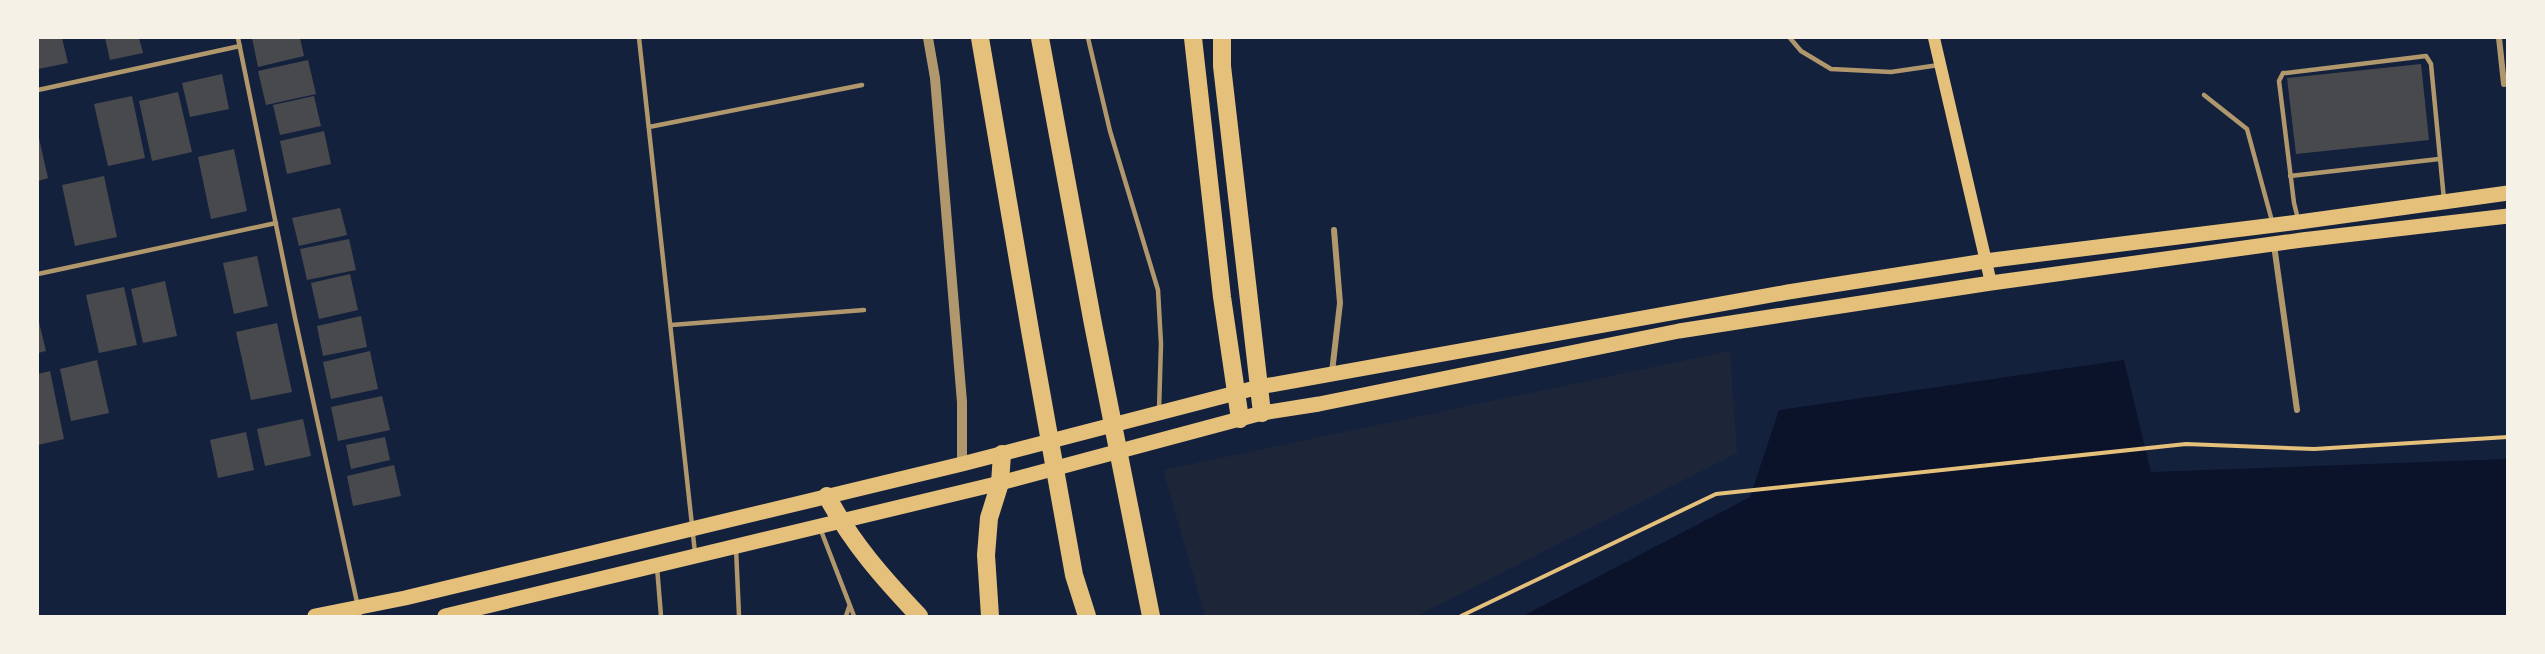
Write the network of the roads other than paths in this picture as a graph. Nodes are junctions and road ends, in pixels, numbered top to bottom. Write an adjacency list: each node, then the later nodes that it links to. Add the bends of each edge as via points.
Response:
1 (238, 38): 12 (lane)
2 (639, 38): 18 (lane)
3 (928, 38): 42 (street, via 962,390)
4 (980, 38): 61 (highway, via 1074,575)
5 (1040, 38): 62 (highway)
6 (1089, 38): 38 (lane, via 1110,131 1158,290)
7 (1193, 38): 36 (highway)
8 (1222, 38): 35 (highway)
9 (1790, 38): 13 (lane, via 1801,51 1832,69 1891,72)
10 (1934, 38): 13 (main road)
11 (2499, 38): 14 (street)
12 (240, 46): 16 (lane); 25 (lane)
13 (1942, 65): 29 (main road)
14 (2504, 84)
15 (862, 85): 18 (lane)
16 (38, 90)
17 (2204, 95): 26 (lane, via 2247,129)
18 (649, 127): 33 (lane)
19 (2439, 159): 20 (lane); 20 (lane, via 2431,64 2421,55 2283,73 2279,81); 22 (lane)
20 (2290, 176): 24 (lane)
21 (2508, 193): 22 (main road)
22 (2444, 202): 24 (main road)
23 (2508, 216): 28 (main road)
24 (2299, 222): 26 (main road)
25 (276, 223): 30 (lane); 52 (lane)
26 (2273, 225): 29 (main road)
27 (1334, 230): 34 (street, via 1340,303)
28 (2274, 244): 31 (main road); 37 (street)
29 (1985, 261): 31 (main road); 34 (main road, via 1788,292)
30 (38, 274)
31 (1991, 283): 39 (main road, via 1679,331)
32 (864, 310): 33 (lane)
33 (671, 325): 47 (lane)
34 (1332, 374): 35 (main road)
35 (1259, 387): 36 (main road); 39 (highway)
36 (1236, 392): 38 (main road); 40 (highway)
37 (2297, 410)
38 (1159, 413): 41 (main road)
39 (1262, 413): 40 (main road)
40 (1240, 419): 43 (main road)
41 (1002, 454): 42 (main road); 43 (highway)
42 (962, 464): 44 (main road)
43 (1000, 483): 45 (main road); 60 (highway, via 989,518)
44 (827, 496): 45 (highway); 47 (main road)
45 (840, 521): 46 (main road); 59 (highway, via 864,555)
46 (820, 526): 48 (main road); 51 (lane)
47 (693, 528): 49 (lane); 52 (main road)
48 (736, 545): 49 (main road); 56 (lane)
49 (696, 555): 50 (main road)
50 (657, 565): 54 (main road); 55 (lane)
51 (849, 607): 57 (lane); 58 (lane)
52 (359, 612): 53 (main road)
53 (315, 616)
54 (445, 616)
55 (661, 616)
56 (739, 616)
57 (846, 616)
58 (854, 616)
59 (919, 616)
60 (990, 616)
61 (1087, 616)
62 (1151, 616)

